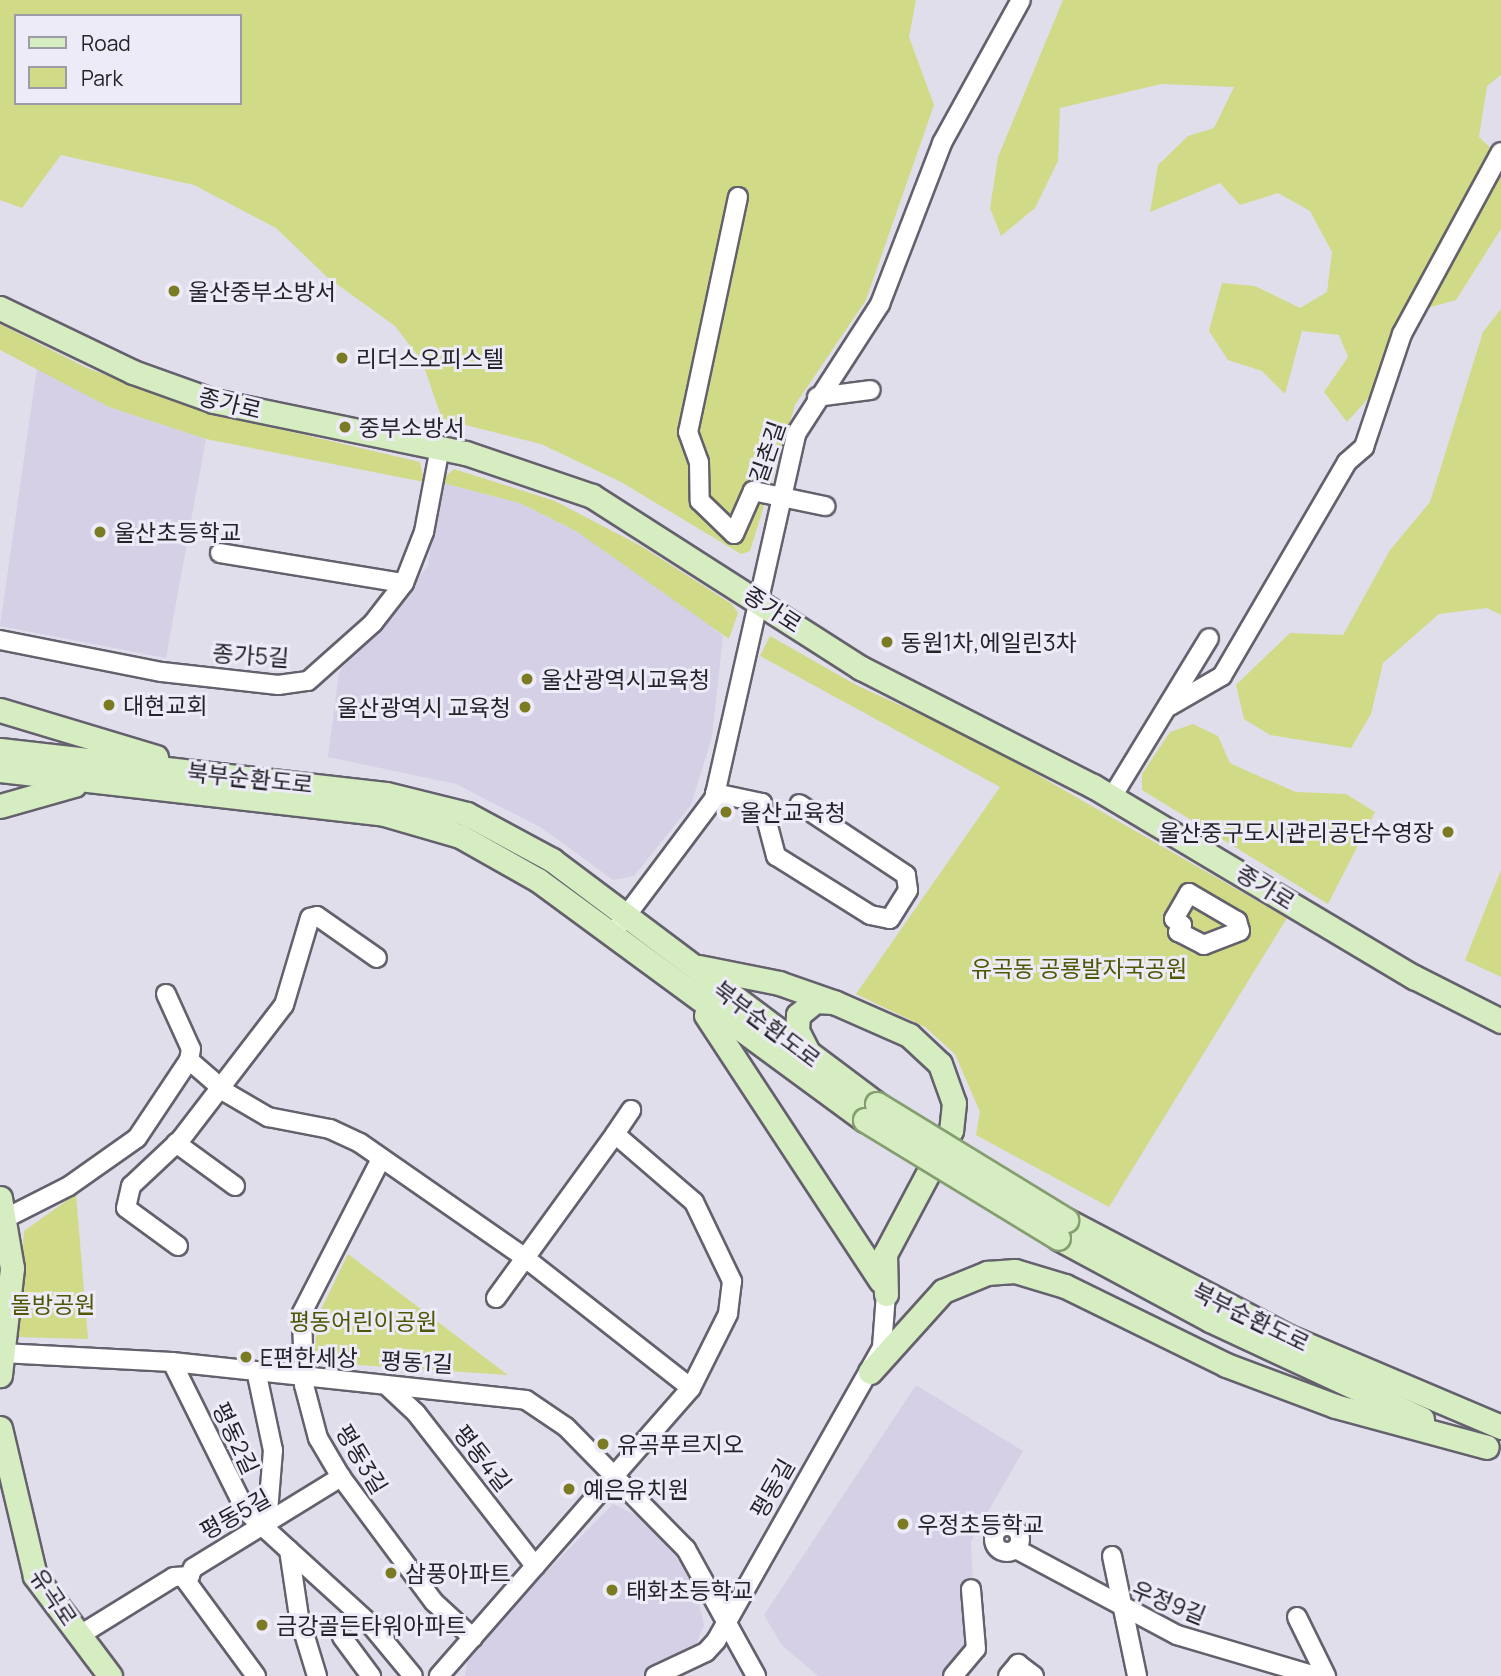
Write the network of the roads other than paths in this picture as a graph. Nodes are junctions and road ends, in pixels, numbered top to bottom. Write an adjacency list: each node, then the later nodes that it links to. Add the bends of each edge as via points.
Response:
1 (1021, 0): 6 (street, 길촌길, via 942,142 880,304)
2 (1501, 152): 15 (street, via 1402,334 1364,447 1347,462 1222,676)
3 (738, 197): 8 (street, via 688,432 699,463 700,502 729,531 741,528 753,491)
4 (0, 309): 7 (main road, 종가로, via 133,372 214,401)
5 (871, 390): 6 (street)
6 (817, 397): 8 (street, 길촌길, via 796,434)
7 (440, 447): 11 (street, 종가5길, via 424,532); 12 (main road, 종가로, via 592,496)
8 (776, 500): 9 (street); 12 (street, 길촌길)
9 (825, 506)
10 (220, 553): 11 (street)
11 (404, 583): 14 (street, 종가5길, via 373,623 308,681 278,685 162,672)
12 (758, 599): 21 (street, 길촌길); 22 (main road, 종가로, via 861,668)
13 (1209, 638): 15 (street)
14 (0, 640)
15 (1170, 706): 22 (street)
16 (0, 710): 19 (main road)
17 (0, 750): 19 (main road, 북부순환도로)
18 (0, 771): 20 (main road, 북부순환도로)
19 (216, 774): 25 (main road, 북부순환도로, via 386,794 467,814 552,860)
20 (101, 781): 24 (main road); 26 (main road, 북부순환도로, via 421,823 495,853)
21 (715, 793): 23 (street, via 762,803 771,820 776,856 870,915 890,919 908,890 906,875); 25 (street, 길촌길, via 705,818)
22 (1112, 797): 32 (main road, 종가로, via 1414,977)
23 (799, 804)
24 (0, 806)
25 (627, 916): 26 (street, 길촌길); 27 (main road, 북부순환도로)
26 (612, 934): 29 (main road, 북부순환도로)
27 (679, 957): 31 (main road, via 717,973 779,983); 33 (main road, 북부순환도로)
28 (377, 958): 35 (street, via 317,916 310,918 284,1005)
29 (680, 986): 37 (main road, 북부순환도로); 46 (main road, via 730,1046 863,1244)
30 (166, 994): 34 (street, via 191,1049)
31 (836, 1003): 33 (main road, via 815,1002 798,1015 799,1039); 46 (main road, via 920,1043 940,1063 954,1103 939,1162 885,1254)
32 (1501, 1020)
33 (814, 1059): 37 (main road, 북부순환도로)
34 (189, 1060): 35 (street); 42 (street, via 137,1138 69,1186)
35 (221, 1087): 39 (street); 40 (street, via 268,1117 341,1133)
36 (631, 1110): 38 (street)
37 (871, 1112): 43 (main road, 북부순환도로, bridge)
38 (615, 1135): 45 (street); 54 (street, via 694,1202 729,1271 728,1314)
39 (176, 1143): 41 (street); 44 (street, via 131,1186 126,1208)
40 (381, 1159): 45 (street); 52 (street, 평동3길, via 302,1313)
41 (235, 1186)
42 (4, 1208): 49 (main road, via 12,1268)
43 (1062, 1229): 55 (main road, 북부순환도로, via 1287,1336); 57 (main road, 북부순환도로, via 1221,1326)
44 (178, 1246)
45 (524, 1257): 47 (street); 54 (street)
46 (886, 1294): 50 (street, 평동길, via 888,1328)
47 (496, 1298)
48 (172, 1362): 49 (street, 평동1길); 51 (street, 평동1길); 60 (street, 평동2길, via 228,1485 246,1511)
49 (1, 1364)
50 (870, 1372): 57 (main road, via 943,1291 988,1273 1015,1271 1065,1286 1226,1365 1335,1406); 69 (street, 평동길)
51 (257, 1375): 52 (street, 평동1길); 60 (street, 평동2길, via 273,1450)
52 (304, 1380): 53 (street, 평동1길); 58 (street, 평동3길, via 318,1438)
53 (386, 1385): 59 (street, 평동1길, via 526,1400 566,1427); 64 (street, 평동4길, via 416,1413)
54 (691, 1388): 59 (street)
55 (1501, 1427)
56 (0, 1428): 70 (main road, 유곡로, via 35,1576)
57 (1494, 1449)
58 (341, 1477): 60 (street, 평동5길); 72 (street, 평동3길, via 434,1602)
59 (614, 1480): 64 (street); 69 (street, 평동1길, via 686,1549)
60 (267, 1524): 62 (street, 평동2길); 65 (street, 평동5길, via 213,1554)
61 (1016, 1549): 67 (street, 우정9길)
62 (289, 1550): 75 (street, via 299,1617); 77 (street, 평동2길, via 370,1624)
63 (1112, 1556): 67 (street, via 1111,1574)
64 (535, 1566): 72 (street)
65 (190, 1576): 70 (street, via 174,1577); 74 (street, via 192,1590)
66 (971, 1589): 81 (street, via 976,1649)
67 (1127, 1613): 84 (street); 85 (street, 우정9길)
68 (1297, 1617): 86 (street)
69 (727, 1620): 79 (street, 평동길, via 706,1652); 80 (street, 평동1길)
70 (80, 1635): 73 (main road, 유곡로)
71 (342, 1637): 76 (street)
72 (473, 1638): 78 (street)
73 (110, 1676)
74 (256, 1676)
75 (317, 1676)
76 (371, 1676)
77 (413, 1676)
78 (439, 1676)
79 (655, 1676)
80 (756, 1676)
81 (953, 1676)
82 (1008, 1676): 83 (street, via 1018,1664)
83 (1034, 1676)
84 (1137, 1676)
85 (1315, 1676)
86 (1326, 1676)

